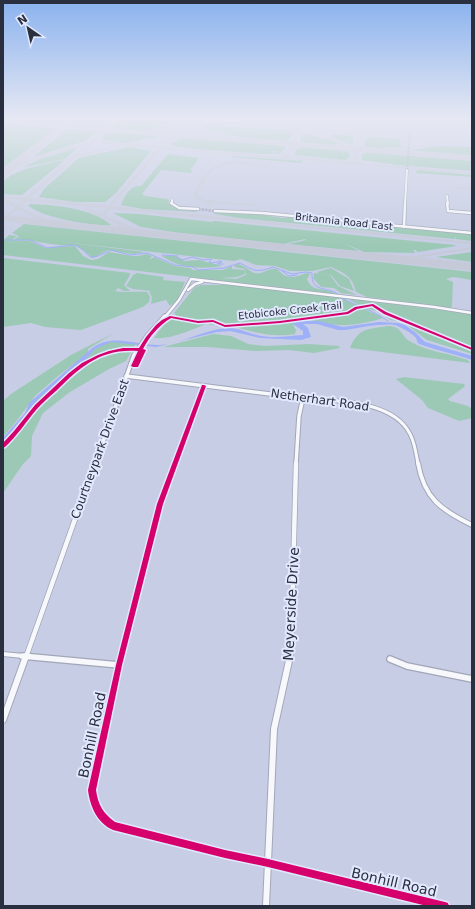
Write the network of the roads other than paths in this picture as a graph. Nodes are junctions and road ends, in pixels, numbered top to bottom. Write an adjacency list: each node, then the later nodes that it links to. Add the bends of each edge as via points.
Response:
1 (407, 170): 7 (street)
2 (448, 196): 6 (street, via 448,211)
3 (172, 200): 4 (street, via 171,204 176,207)
4 (198, 209)
5 (216, 211): 7 (street, Britannia Road East)
6 (472, 213)
7 (404, 227): 8 (street, Britannia Road East)
8 (472, 233)
9 (219, 282): 10 (street, via 199,282); 10 (street, Courtneypark Drive East, via 191,279); 11 (street, Courtneypark Drive East)
10 (186, 292): 12 (street, Courtneypark Drive East, via 147,334 134,355)
11 (472, 313)
12 (126, 376): 13 (street, Netherhart Road); 17 (street, Courtneypark Drive East)
13 (204, 386): 14 (street, Netherhart Road); 19 (street, Bonhill Road, via 160,504)
14 (303, 398): 15 (street, Netherhart Road, via 375,408 396,417 413,437 421,478 427,493 450,515); 22 (street, Meyerside Drive, via 295,477 291,649 274,730)
15 (472, 525)
16 (3, 654): 17 (street)
17 (26, 655): 19 (street); 21 (street, Courtneypark Drive East)
18 (390, 659): 20 (street, via 407,666)
19 (119, 665): 22 (street, Bonhill Road, via 92,790 97,812 113,826)
20 (472, 679)
21 (3, 720)
22 (268, 863): 23 (street, Meyerside Drive); 24 (street, Bonhill Road)
23 (266, 906)
24 (445, 906)

